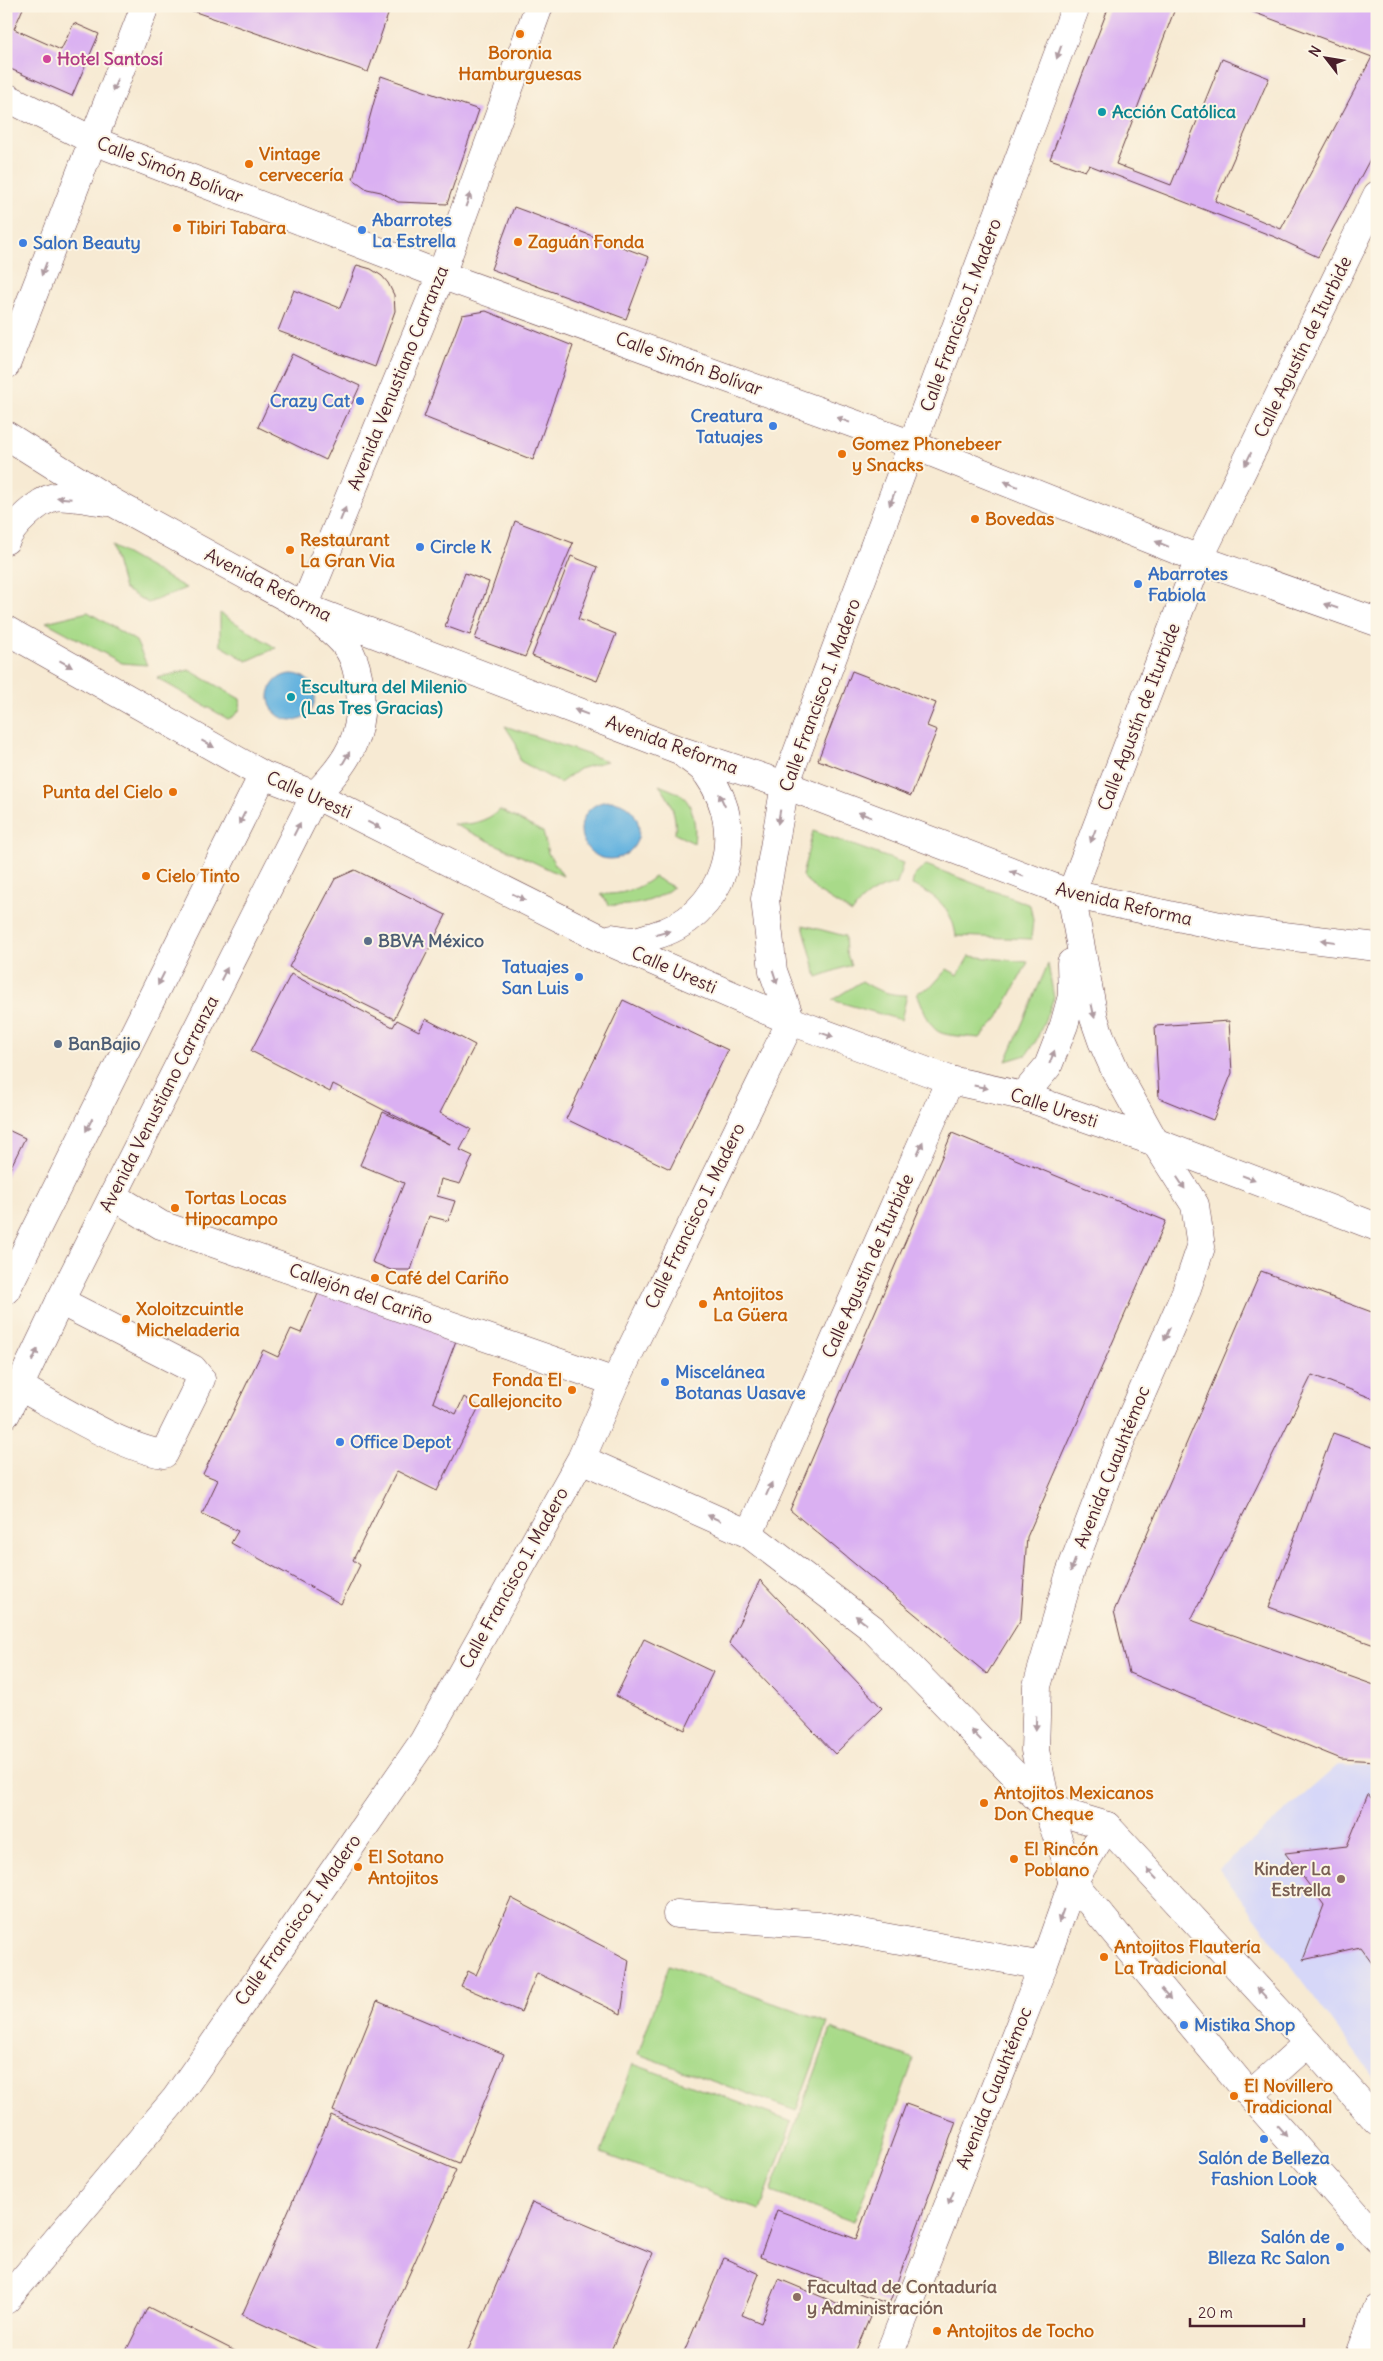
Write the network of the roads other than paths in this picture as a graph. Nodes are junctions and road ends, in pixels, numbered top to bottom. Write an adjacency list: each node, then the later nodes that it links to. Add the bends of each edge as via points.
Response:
1 (145, 6): 5 (street, one-way to 5)
2 (539, 6): 7 (street, Avenida Venustiano Carranza, one-way to 2)
3 (1076, 6): 10 (street, Calle Francisco I. Madero, one-way to 10)
4 (6, 97): 5 (street, Calle Simón Bolívar)
5 (94, 141): 7 (street, Calle Simón Bolívar); 8 (street, one-way to 8)
6 (1373, 212): 13 (street, Calle Agustín de Iturbide, one-way to 13)
7 (440, 274): 10 (street, Calle Simón Bolívar, one-way to 7); 14 (street, Avenida Venustiano Carranza, one-way to 7)
8 (6, 365)
9 (6, 435): 11 (street, Avenida Reforma)
10 (913, 445): 13 (street, Calle Simón Bolívar, one-way to 10); 20 (street, Calle Francisco I. Madero, one-way to 20)
11 (112, 502): 12 (street, one-way to 12, via 54,497 29,511); 14 (street, Avenida Reforma)
12 (6, 540)
13 (1199, 559): 16 (street, Calle Simón Bolívar, one-way to 13); 22 (street, Calle Agustín de Iturbide, one-way to 22)
14 (304, 607): 18 (street, Avenida Reforma, one-way to 14); 21 (street, Avenida Venustiano Carranza, one-way to 14, via 338,772 355,743 362,711 359,677 347,647)
15 (6, 618): 17 (street)
16 (1377, 622)
17 (15, 635): 19 (street, Calle Uresti, one-way to 19)
18 (679, 750): 20 (street, Avenida Reforma); 23 (street, one-way to 18, via 635,941 670,931 701,910 721,879 730,843 725,806 708,774)
19 (263, 775): 21 (street, Calle Uresti); 31 (street, one-way to 31)
20 (784, 784): 22 (street, Avenida Reforma, one-way to 20); 25 (street, Calle Francisco I. Madero, one-way to 25, via 765,899 773,971)
21 (314, 795): 23 (street, Calle Uresti, one-way to 23); 29 (street, Avenida Venustiano Carranza, one-way to 21)
22 (1059, 890): 24 (street, Avenida Reforma, one-way to 22, via 1243,931); 27 (street, one-way to 22, via 1048,1066 1072,996 1067,922); 28 (street, one-way to 28, via 1094,1018 1115,1070)
23 (598, 936): 25 (street, Calle Uresti)
24 (1377, 947)
25 (791, 1021): 26 (street, Calle Uresti, one-way to 26); 33 (street, Calle Francisco I. Madero)
26 (950, 1080): 27 (street, Calle Uresti, one-way to 27); 37 (street, Calle Agustín de Iturbide, one-way to 26)
27 (1023, 1096): 28 (street, Calle Uresti)
28 (1155, 1142): 30 (street, Calle Uresti, one-way to 30); 38 (street, Avenida Cuauhtémoc, one-way to 38, via 1195,1204 1201,1247 1185,1294 1116,1452 1070,1573 1037,1686 1035,1750)
29 (112, 1196): 32 (street, Avenida Venustiano Carranza); 33 (street, Callejón del Cariño, via 161,1225)
30 (1377, 1227)
31 (6, 1290)
32 (60, 1300): 34 (street, Avenida Venustiano Carranza, one-way to 32); 34 (street, via 193,1369 201,1379 164,1454 147,1452)
33 (615, 1382): 36 (street, Calle Francisco I. Madero)
34 (20, 1387): 35 (street, Avenida Venustiano Carranza)
35 (6, 1414)
36 (581, 1460): 37 (street, one-way to 36); 47 (street, Calle Francisco I. Madero, via 423,1742 176,2098)
37 (749, 1534): 38 (street, one-way to 37, via 873,1630)
38 (1047, 1808): 39 (street); 40 (street, Avenida Cuauhtémoc)
39 (1107, 1826): 40 (street, Avenida Cuauhtémoc); 43 (street, one-way to 39)
40 (1073, 1882): 42 (street, Avenida Cuauhtémoc, one-way to 42); 44 (street, one-way to 44)
41 (677, 1914): 42 (street, via 818,1925)
42 (1043, 1966): 49 (street, Avenida Cuauhtémoc, one-way to 49)
43 (1308, 2043): 44 (street); 45 (street)
44 (1250, 2095): 46 (street, one-way to 46)
45 (1377, 2121)
46 (1377, 2239)
47 (6, 2300)
48 (1377, 2309): 50 (street)
49 (889, 2355)
50 (1360, 2355)

